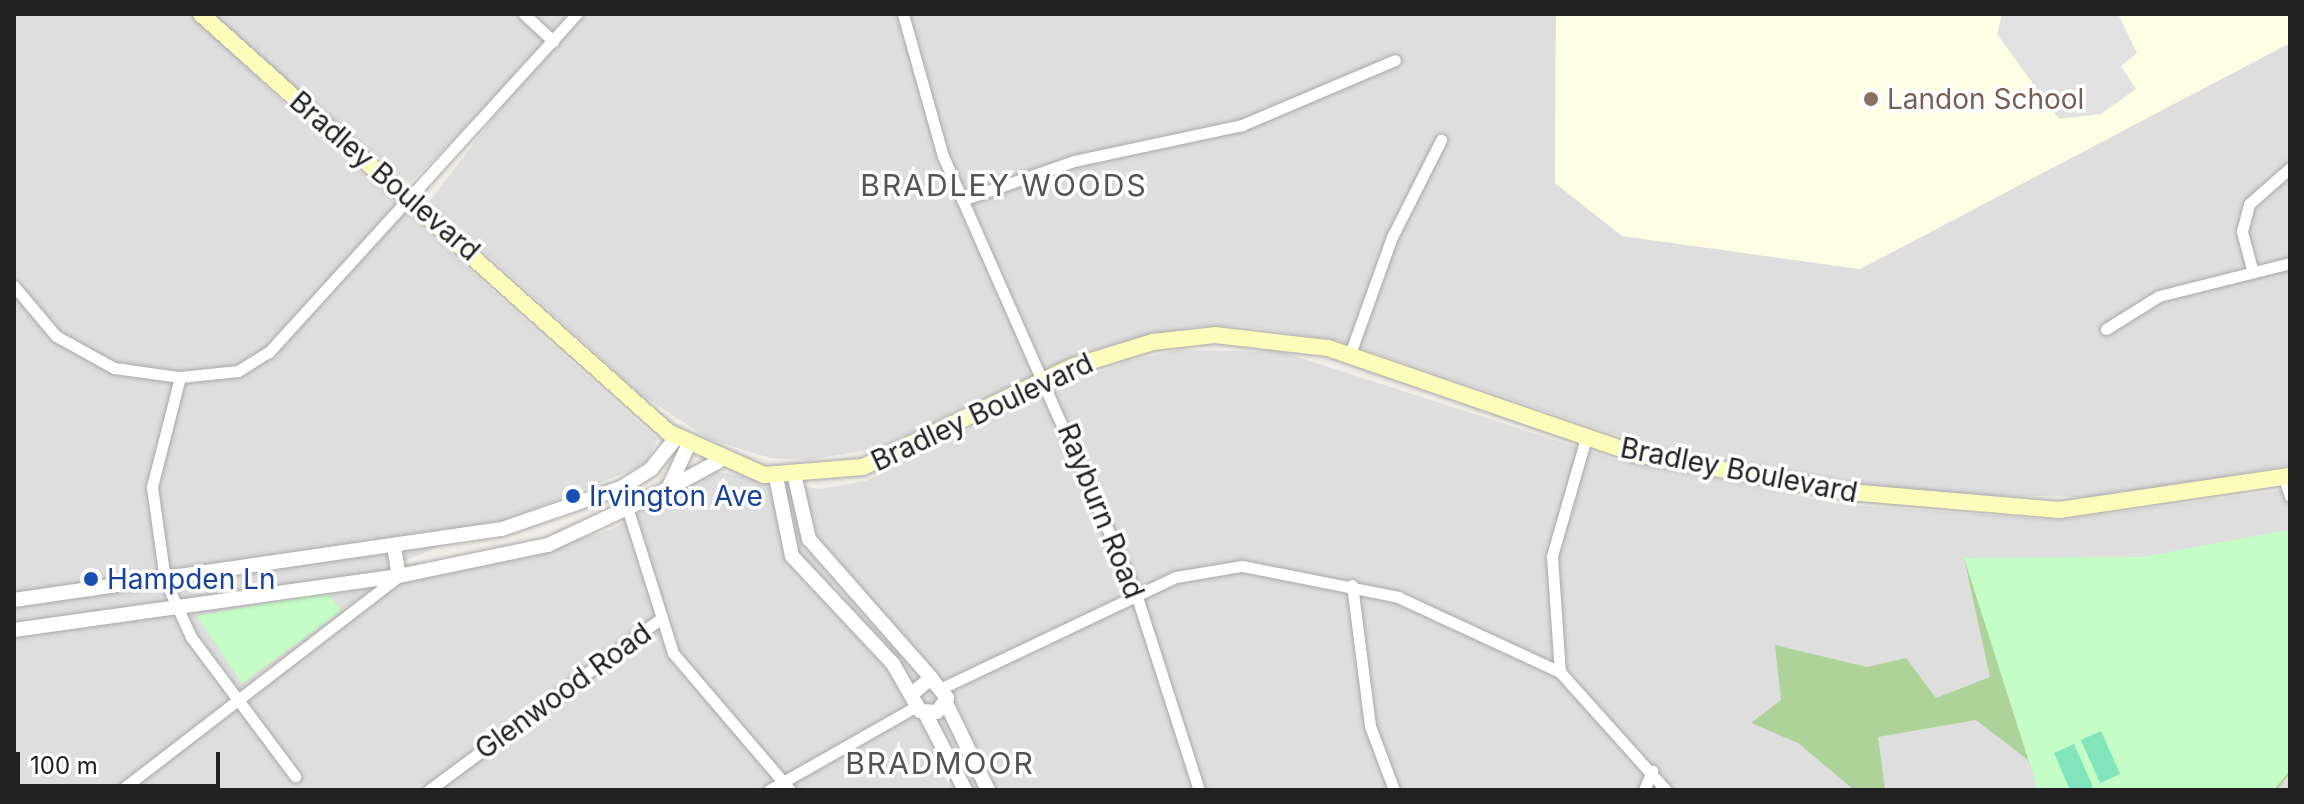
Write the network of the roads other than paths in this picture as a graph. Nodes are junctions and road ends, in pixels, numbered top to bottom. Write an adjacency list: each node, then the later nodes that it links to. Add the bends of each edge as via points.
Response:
1 (201, 14): 9 (main road, Bradley Boulevard)
2 (524, 14): 5 (street)
3 (577, 14): 5 (street)
4 (903, 14): 10 (street, Rayburn Road)
5 (553, 41): 9 (street)
6 (1395, 60): 10 (street, via 1242,125 1074,161)
7 (1441, 140): 15 (street, via 1392,237)
8 (2290, 168): 12 (street, via 2249,204 2242,231)
9 (411, 199): 16 (street, via 269,352 214,378); 19 (main road, Bradley Boulevard)
10 (962, 200): 17 (street, Rayburn Road)
11 (2290, 263): 12 (street)
12 (2252, 269): 14 (street, via 2159,296)
13 (14, 286): 16 (street, via 56,336 83,354 114,368)
14 (2106, 329)
15 (1350, 354): 17 (main road, Bradley Boulevard, via 1274,338 1185,337 1122,349); 18 (main road, Bradley Boulevard)
16 (180, 377): 30 (street, via 152,487)
17 (1046, 378): 23 (main road, Bradley Boulevard, via 882,460); 32 (street, Rayburn Road)
18 (1586, 438): 22 (main road, Bradley Boulevard, via 1721,473 2005,509 2122,506); 37 (street, via 1552,556)
19 (682, 442): 20 (main road, Bradley Boulevard); 24 (street); 25 (street)
20 (719, 461): 21 (main road, Bradley Boulevard); 25 (street)
21 (776, 477): 23 (main road, Bradley Boulevard); 42 (street, via 792,556 865,630)
22 (2287, 477): 26 (street)
23 (795, 478): 38 (street, via 809,539)
24 (621, 488): 27 (street); 28 (street, via 502,529)
25 (668, 489): 27 (street)
26 (2290, 496)
27 (628, 514): 29 (street, via 548,545); 35 (street)
28 (394, 546): 29 (street); 30 (street)
29 (399, 576): 34 (street); 40 (street)
30 (165, 580): 33 (street); 34 (street)
31 (1352, 585): 32 (street, via 1242,566 1176,577); 37 (street, via 1438,612); 52 (street, via 1370,726)
32 (1136, 594): 39 (street); 51 (street, Rayburn Road)
33 (14, 600)
34 (174, 608): 36 (street); 40 (street)
35 (659, 620): 45 (street, via 691,678); 47 (street, Glenwood Road)
36 (14, 630)
37 (1560, 672): 43 (street)
38 (931, 678): 39 (street); 42 (street)
39 (944, 687): 41 (street)
40 (237, 702): 44 (street); 46 (street)
41 (946, 703): 42 (street); 50 (street)
42 (917, 705): 45 (street); 49 (street)
43 (1652, 771): 53 (street); 54 (street)
44 (295, 776)
45 (787, 785): 48 (street)
46 (121, 790)
47 (429, 790)
48 (769, 790)
49 (965, 790)
50 (988, 790)
51 (1199, 790)
52 (1394, 790)
53 (1644, 790)
54 (1666, 790)

